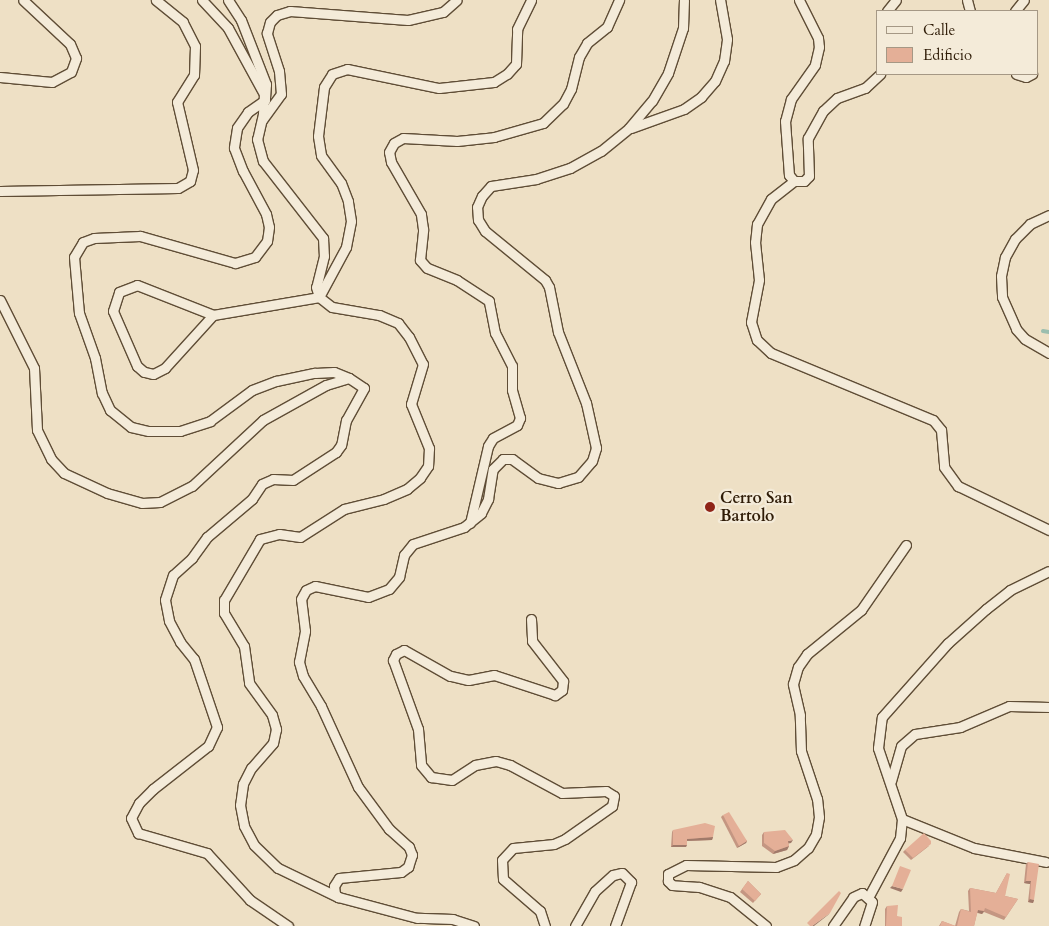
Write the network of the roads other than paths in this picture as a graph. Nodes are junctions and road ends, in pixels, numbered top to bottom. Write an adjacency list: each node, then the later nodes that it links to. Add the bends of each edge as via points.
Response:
1 (23, 0): 16 (street, via 70,44 76,58 71,72 52,82)
2 (156, 0): 21 (street, via 183,22 196,46 194,74 176,102 193,170 190,181 178,188)
3 (202, 0): 17 (street, via 228,28)
4 (228, 0): 17 (street, via 258,59 266,84)
5 (458, 0): 18 (street, via 442,12 408,20 290,11 277,15 270,22 267,33 279,71 281,94)
6 (531, 0): 23 (street, via 517,29 516,64 494,82 439,88 347,69 336,71 328,78 318,136 321,155 341,183 351,221 346,247)
7 (619, 0): 28 (street, via 607,27 587,43 578,57 571,89 563,104 544,122 494,137 457,141 403,138 394,143 389,152 390,162 420,214 423,229 420,260 427,268 457,280 488,301 495,334 512,366 512,390 520,418 517,425 493,438 488,446)
8 (684, 0): 19 (street, via 683,28 671,66 652,101)
9 (720, 0): 19 (street, via 727,39 724,61 715,81 684,109)
10 (799, 0): 20 (street, via 818,38 819,47 815,65 791,99 785,121 789,175)
11 (896, 0): 13 (street)
12 (1024, 0): 14 (street)
13 (888, 10)
14 (1016, 10)
15 (879, 75): 20 (street, via 865,88 837,98 822,111 808,138 809,176 801,182)
16 (0, 77)
17 (265, 100): 18 (street); 27 (street, via 248,112 237,128 234,148 268,220 267,241 254,257 228,263 140,236 88,239 76,251 79,313 98,366 102,393 110,410 131,427 149,431 180,431 210,421 252,390 276,381 334,372)
18 (260, 122): 23 (street, via 257,139 263,161 323,238 324,256 316,287)
19 (629, 128): 28 (street, via 601,151 570,168 536,179 497,184 479,201 477,214 485,231 545,280 549,288 558,332 586,403 596,448 588,468 565,482 551,483 538,478 512,459 499,461 493,469 486,506)
20 (794, 181): 29 (street, via 770,198 757,224 755,242 759,280 751,322 757,340 770,353 933,420 941,430 944,467 958,486)
21 (0, 192)
22 (1049, 215): 26 (street, via 1030,224 1015,238 1005,256 1001,276 1002,296 1016,328 1025,340)
23 (319, 297): 25 (street); 38 (street, via 332,307 386,317 406,332 423,364 411,404 430,454 425,472 407,489 384,499 344,509 300,537 272,534 260,539 224,600 224,613 244,646 249,683 272,715 276,730 273,744 256,761 243,784 240,805 244,826 261,854 278,868)
24 (0, 300): 27 (street, via 34,368 37,430 51,459 64,473 107,494 142,503 160,502 192,486 263,420 326,385)
25 (213, 315): 25 (street, via 162,371 148,374 137,366 113,306 119,292 137,285)
26 (1049, 353)
27 (349, 378): 39 (street, via 361,384 363,392 346,420 339,449 302,476 293,480 273,479 262,484 252,499 207,537 169,583 166,600 169,621 194,659 217,727 208,746 153,789 139,803 131,818 138,833 207,853 250,900)
28 (470, 523): 38 (street, via 413,544 404,555 395,583 383,593 360,597 320,585 310,588 301,599 305,631 299,662 303,676 325,714 358,787 384,822 409,847 412,855 408,867 401,872 340,878 334,886)
29 (1049, 530)
30 (906, 545): 44 (street, via 861,610 807,654 798,666 793,684 800,715 801,751 817,799 819,817 816,834 808,848 794,860 776,868 686,865 668,874 672,885 699,887 730,898)
31 (1049, 571): 34 (street, via 1010,590 986,609 948,643 891,703 882,717 878,740 880,755)
32 (531, 619): 41 (street, via 532,641 563,681 562,690 555,695 494,675 477,679 450,676 404,650 396,654 394,660 418,729 421,765 431,778 452,780 475,765 496,761 510,765 562,793 606,790 614,796 612,806 565,839 554,844 519,846 508,851 502,860 503,879 540,911)
33 (1049, 707): 34 (street, via 1009,706 960,727 915,734 901,746)
34 (891, 781): 35 (street)
35 (902, 819): 36 (street, via 974,848); 37 (street, via 900,838)
36 (1046, 862)
37 (868, 896): 45 (street, via 855,895); 46 (street, via 872,905)
38 (338, 897): 40 (street, via 417,918 453,919)
39 (288, 926)
40 (474, 926)
41 (545, 926)
42 (576, 926): 43 (street, via 595,891 613,875 622,873 630,882)
43 (614, 926)
44 (766, 926)
45 (833, 926)
46 (864, 926)

